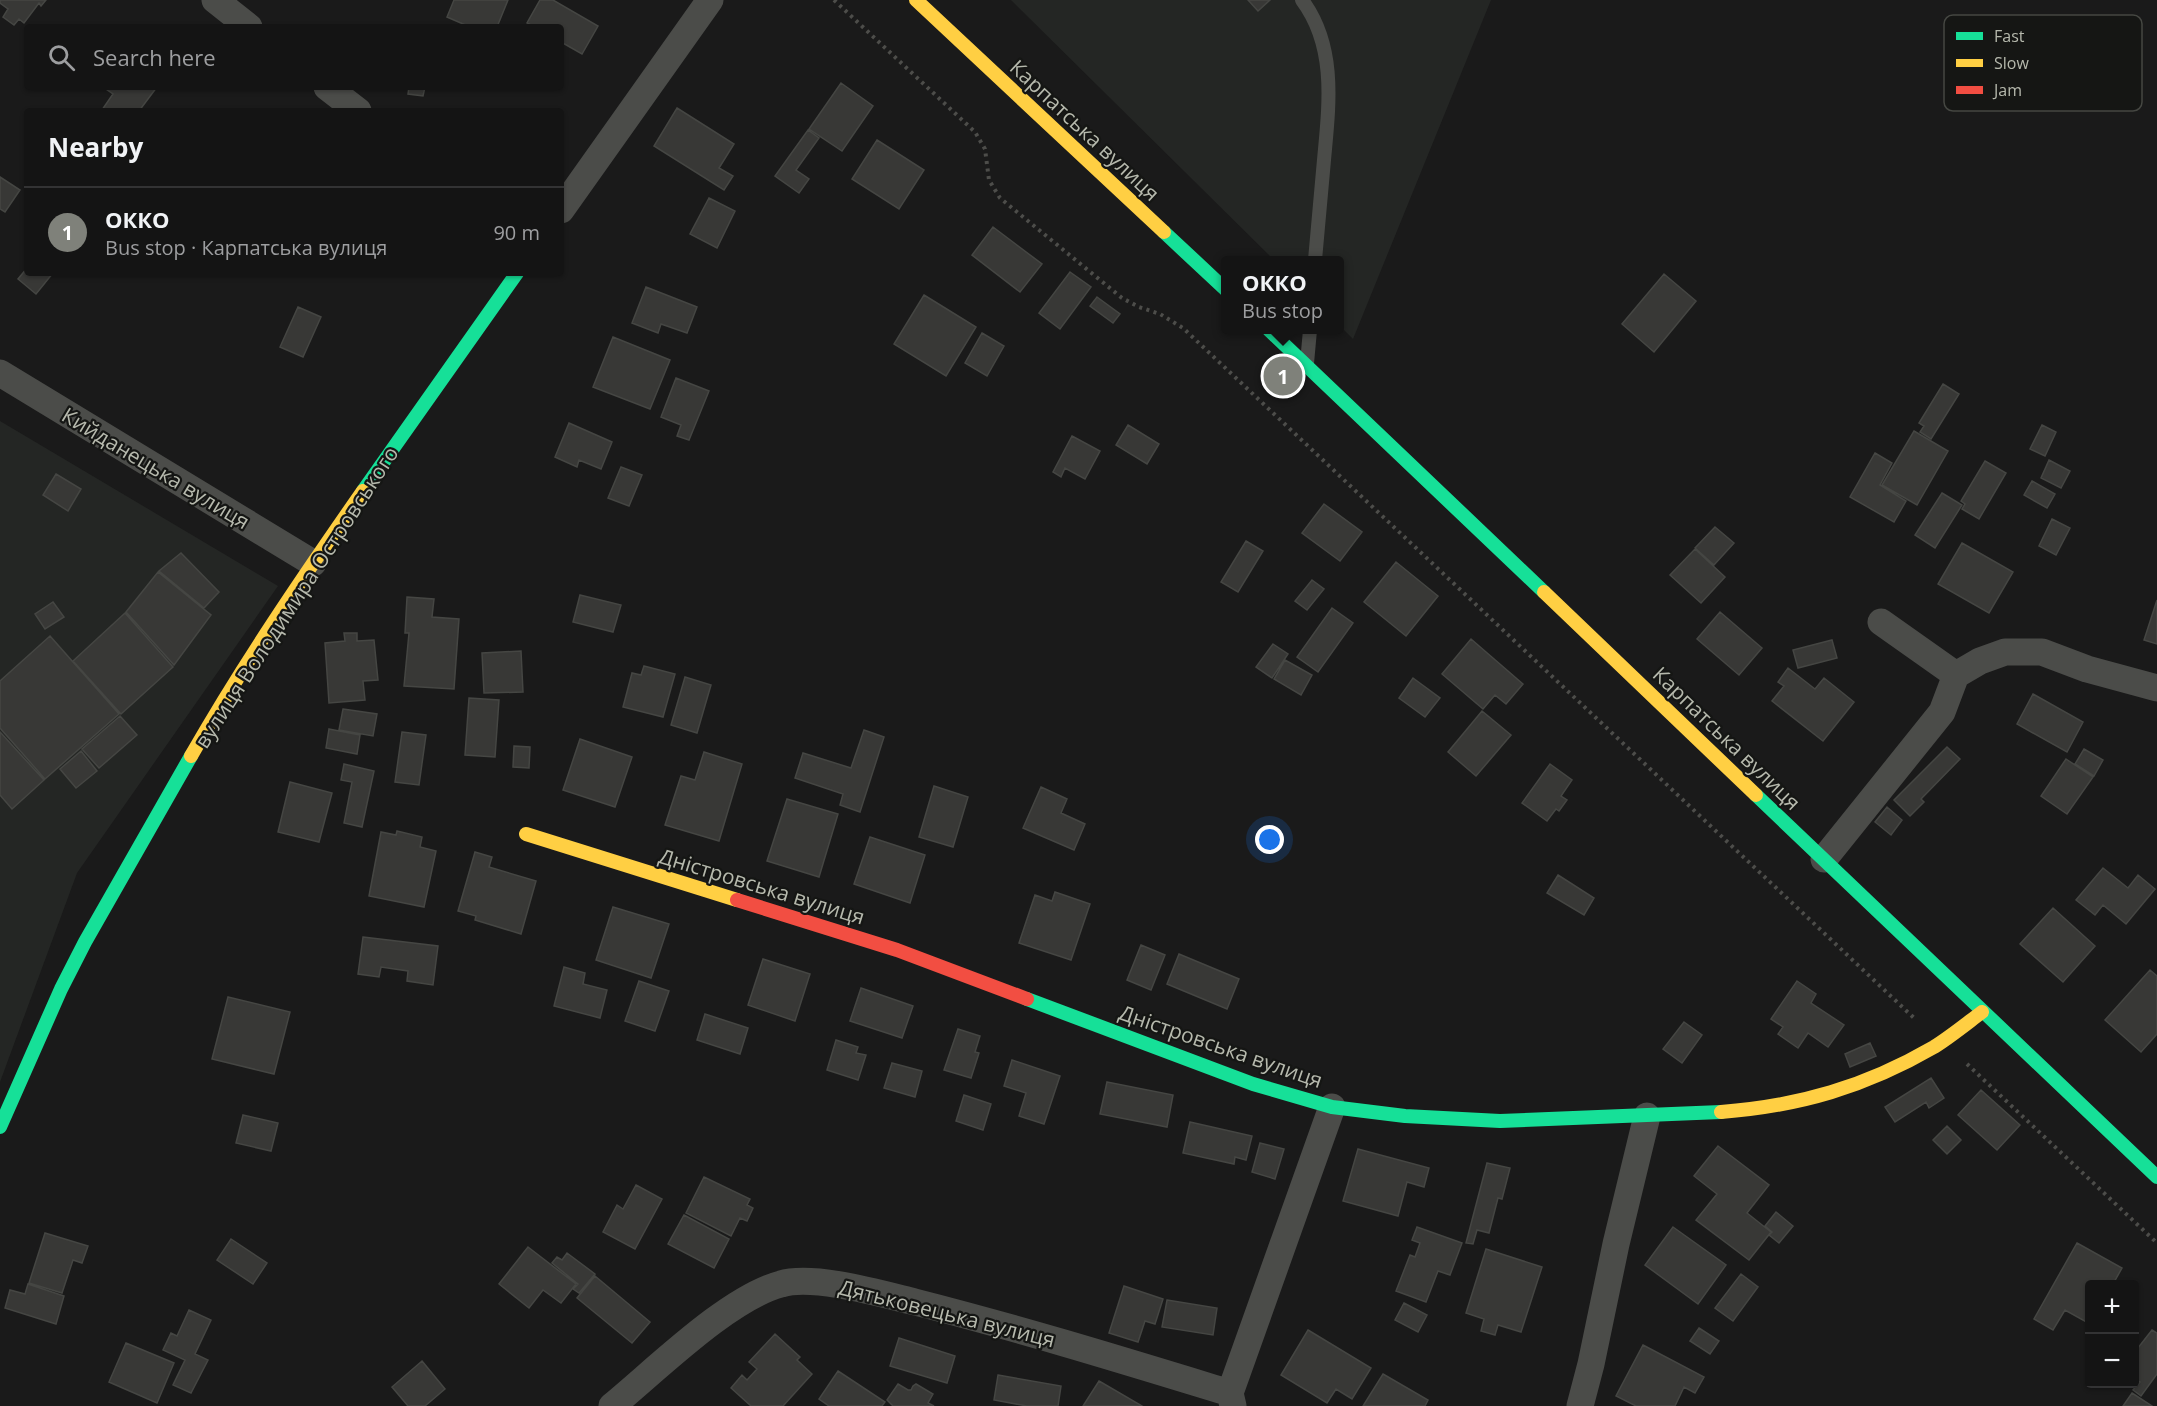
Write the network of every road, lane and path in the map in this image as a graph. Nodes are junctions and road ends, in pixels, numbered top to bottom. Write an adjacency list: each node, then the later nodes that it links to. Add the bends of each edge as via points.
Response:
1 (215, 0): 6 (street)
2 (710, 0): 9 (street)
3 (834, 0): 24 (path, via 975,132 985,149 989,180 1000,198 1122,298 1183,328)
4 (916, 0): 12 (street, Карпатська вулиця)
5 (1302, 0): 10 (lane, via 1326,51 1330,94)
6 (245, 24)
7 (331, 90): 8 (street)
8 (354, 108)
9 (564, 206)
10 (1316, 256)
11 (515, 276): 17 (street, вулиця Володимира Островського)
12 (1221, 285)
13 (1273, 334): 15 (street, Карпатська вулиця)
14 (1310, 334): 15 (lane)
15 (1306, 365): 22 (street, Карпатська вулиця)
16 (0, 373): 17 (street, Кийданецька вулиця)
17 (313, 563): 27 (street, вулиця Володимира Островського, via 214,714 85,942)
18 (1881, 622): 19 (street)
19 (1956, 675): 20 (street, via 2005,652 2042,652); 22 (street, via 1942,712)
20 (2157, 688)
21 (526, 834): 25 (street, Дністровська вулиця, via 897,950 1253,1084)
22 (1824, 859): 23 (street, Карпатська вулиця)
23 (1982, 1012): 24 (street, Дністровська вулиця); 28 (street, Карпатська вулиця)
24 (1942, 1041): 26 (street, Дністровська вулиця, via 1894,1068 1836,1092 1764,1108); 29 (path)
25 (1332, 1107): 26 (street, Дністровська вулиця, via 1405,1116 1500,1120); 30 (street)
26 (1647, 1116): 32 (street)
27 (0, 1127)
28 (2157, 1177)
29 (2157, 1243)
30 (1232, 1400): 31 (street, Дятьковецька вулиця, via 1064,1343 864,1289 803,1282 782,1283 726,1312)
31 (612, 1406)
32 (1580, 1406)

